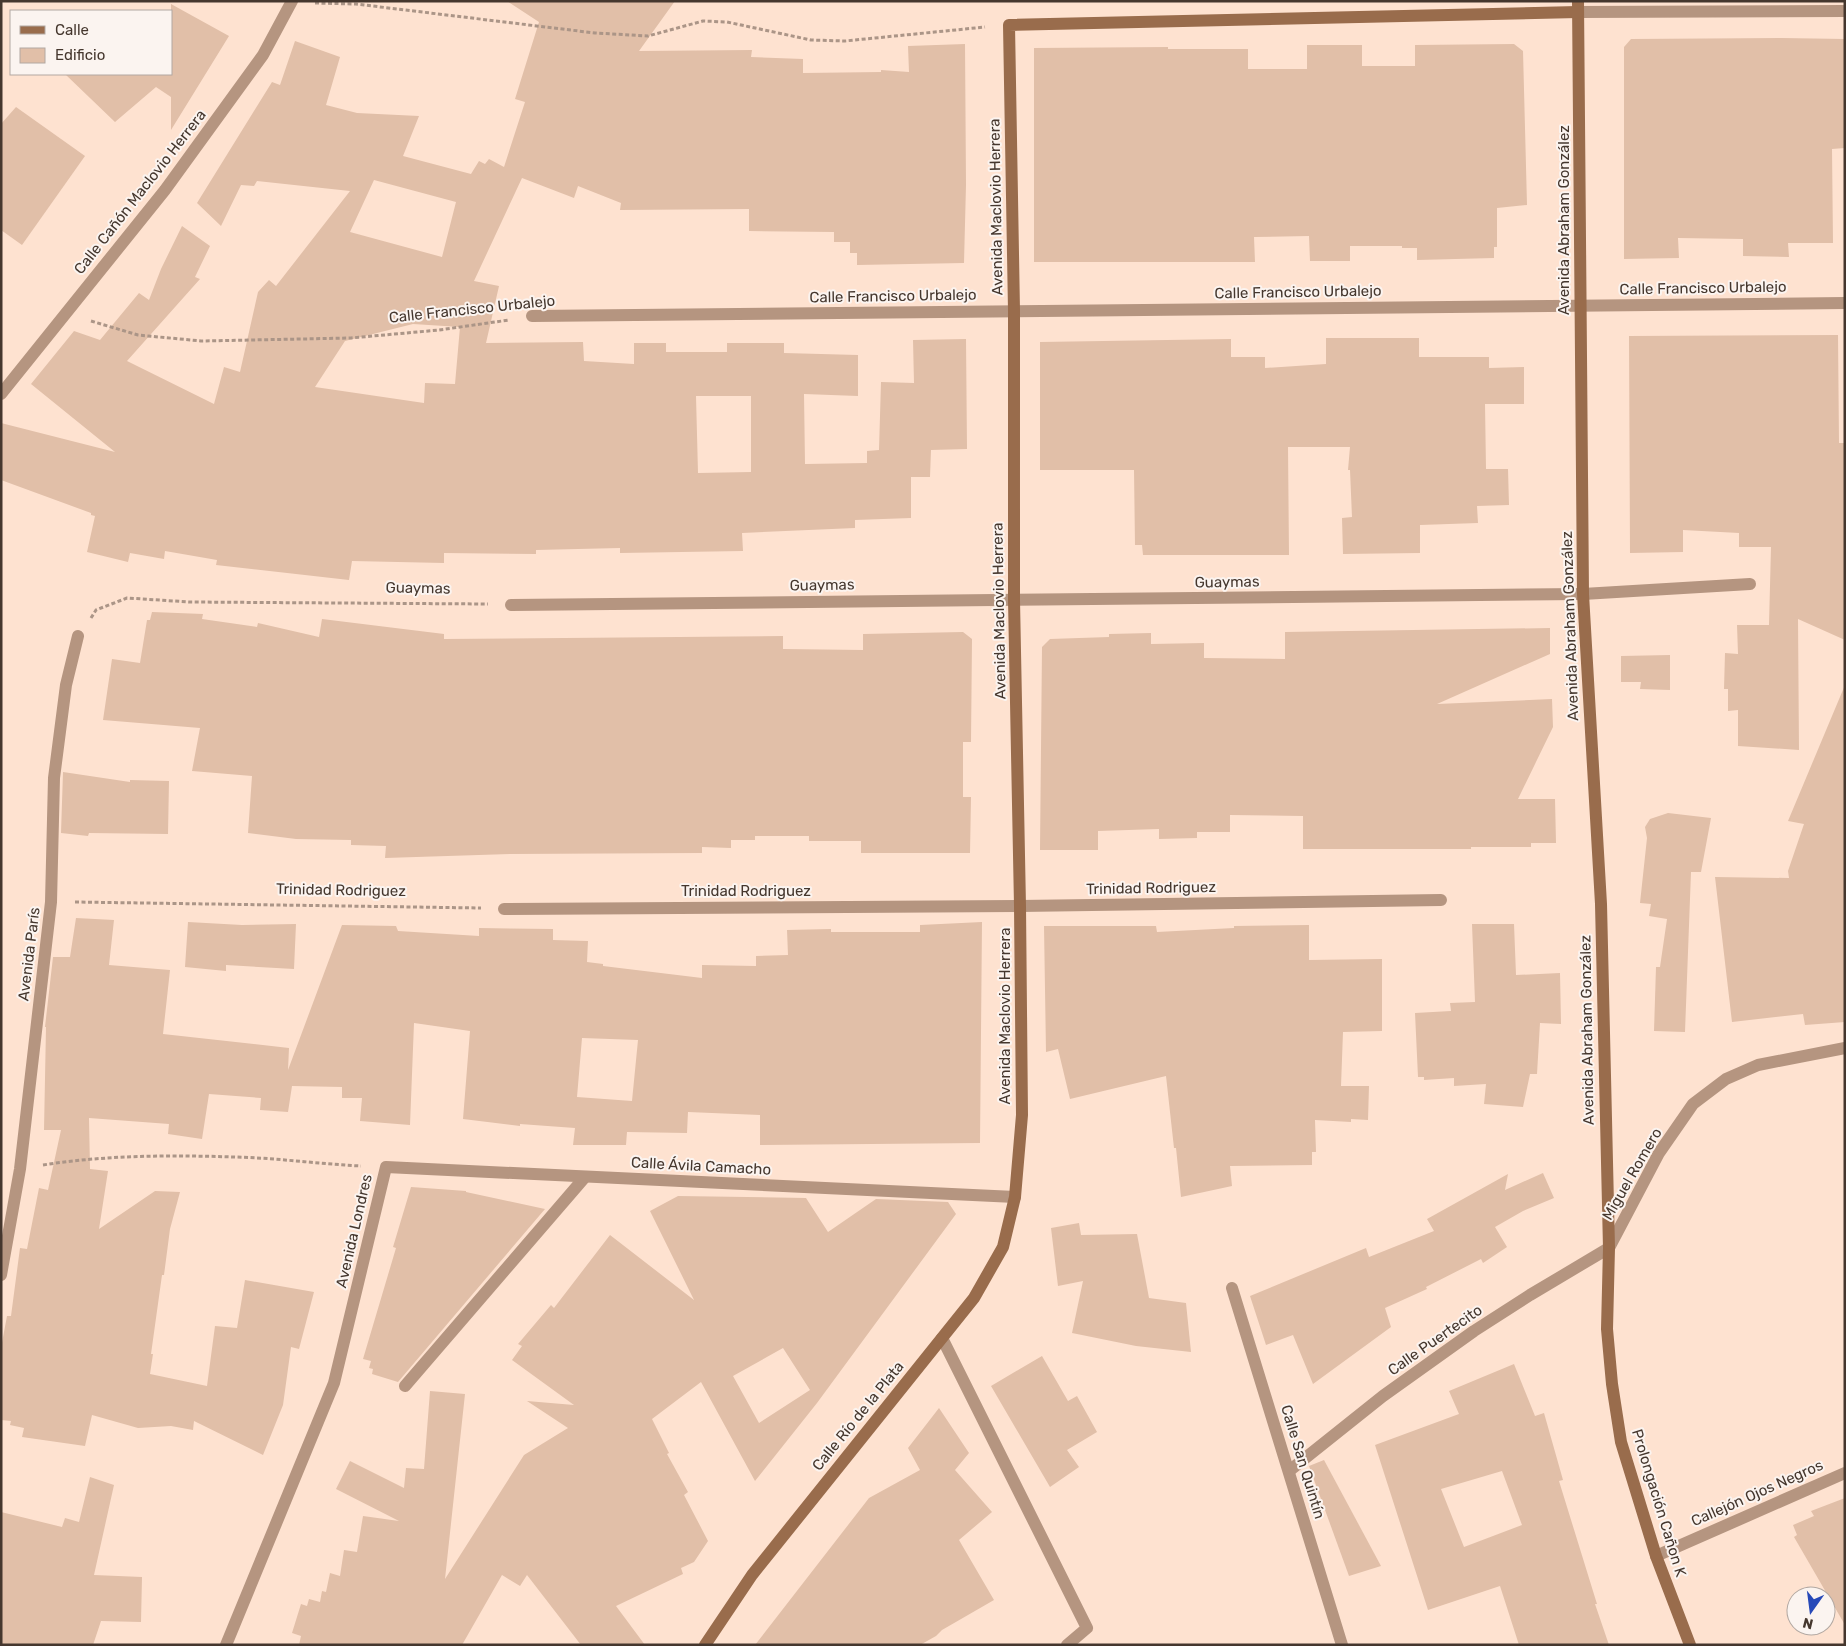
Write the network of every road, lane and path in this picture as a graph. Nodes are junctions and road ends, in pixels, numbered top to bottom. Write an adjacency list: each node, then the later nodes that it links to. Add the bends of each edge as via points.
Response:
1 (290, 3): 4 (path, via 356,4 595,33 648,36 704,22 727,22 810,40 845,41); 8 (street, Calle Cañón Maclovio Herrera, via 263,54 225,109)
2 (1578, 7): 3 (street); 4 (main road); 6 (main road, Avenida Abraham González)
3 (1845, 11)
4 (1009, 25): 7 (main road, Avenida Maclovio Herrera)
5 (1845, 303): 6 (street, Calle Francisco Urbalejo)
6 (1581, 306): 7 (street, Calle Francisco Urbalejo); 12 (main road, Avenida Abraham González)
7 (1014, 311): 9 (street, Calle Francisco Urbalejo); 13 (main road, Avenida Maclovio Herrera)
8 (67, 312): 9 (path, Calle Francisco Urbalejo, via 102,326 138,335 201,341 391,335); 10 (street, Calle Cañón Maclovio Herrera)
9 (532, 316)
10 (1, 394)
11 (1750, 584): 12 (street, Guaymas)
12 (1583, 594): 13 (street, Guaymas); 25 (main road, Avenida Abraham González, via 1600,904)
13 (1014, 600): 14 (street, Guaymas); 18 (main road, Avenida Maclovio Herrera)
14 (511, 605): 15 (path, Guaymas, via 190,602 127,598 96,610)
15 (78, 636): 17 (street, Avenida París, via 66,685 54,778)
16 (1441, 900): 18 (street, Trinidad Rodriguez)
17 (51, 902): 19 (path, Trinidad Rodriguez); 22 (street, Avenida París)
18 (1020, 906): 19 (street, Trinidad Rodriguez); 24 (main road, Avenida Maclovio Herrera, via 1022,1114)
19 (504, 909)
20 (1845, 1048): 25 (street, Miguel Romero, via 1758,1065 1726,1079 1693,1104 1659,1153)
21 (386, 1167): 22 (path, Avenida Londres, via 236,1157 136,1157 74,1160); 23 (street, Calle Ávila Camacho); 33 (street, Avenida Londres, via 334,1383)
22 (20, 1169): 26 (street, Avenida París)
23 (585, 1177): 24 (street, Calle Ávila Camacho); 29 (street)
24 (1015, 1197): 28 (main road, Calle Río de la Plata, via 1002,1247 974,1298)
25 (1609, 1248): 30 (street, Calle Puertecito, via 1474,1331 1383,1396); 32 (main road, Prolongación Cañon K, via 1607,1329 1620,1432)
26 (1, 1275)
27 (1232, 1288): 30 (street, Calle San Quintín)
28 (942, 1338): 34 (main road, Calle Río de la Plata, via 752,1575); 35 (street, via 1087,1628)
29 (406, 1386)
30 (1289, 1472): 36 (street, Calle San Quintín)
31 (1845, 1472): 32 (street, Callejón Ojos Negros)
32 (1656, 1556): 37 (main road, Prolongación Cañon K)
33 (226, 1645)
34 (705, 1645)
35 (1067, 1645)
36 (1342, 1645)
37 (1690, 1645)

